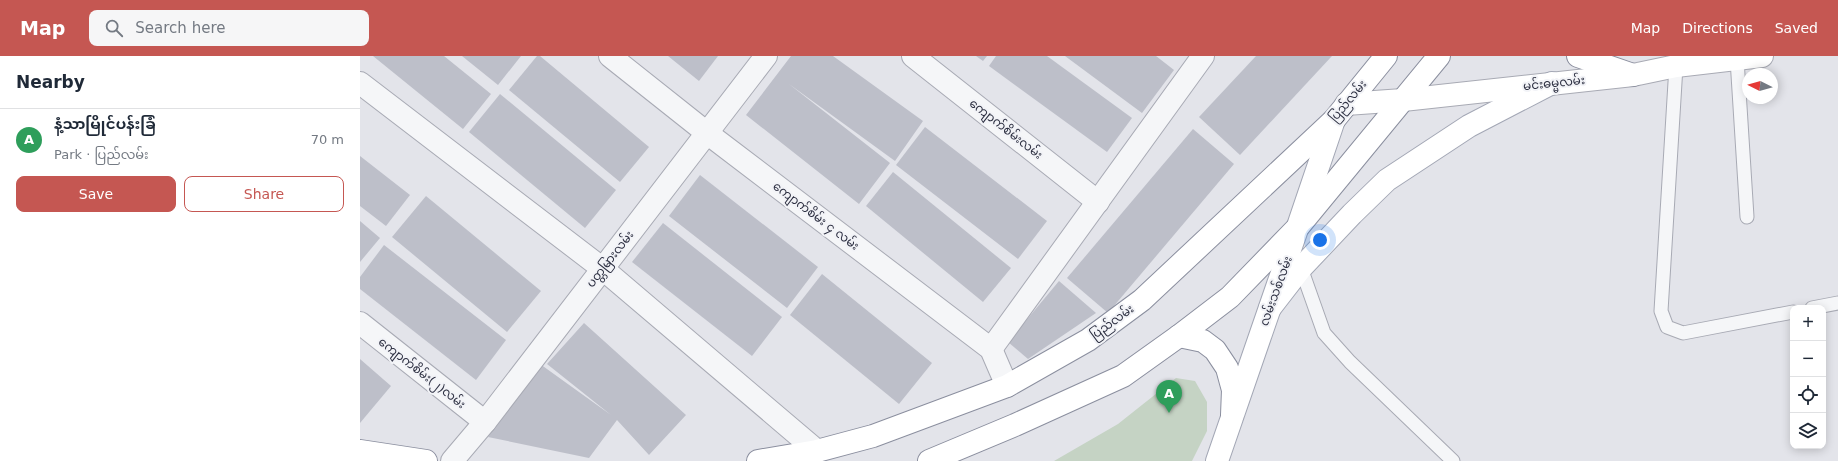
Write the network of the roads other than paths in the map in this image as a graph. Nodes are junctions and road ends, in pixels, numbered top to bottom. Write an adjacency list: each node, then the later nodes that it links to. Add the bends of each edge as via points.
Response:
1 (610, 56): 16 (street, ကျောက်စိမ်း ၄ လမ်း)
2 (766, 56): 16 (street, ပတ္တမြားလမ်း)
3 (913, 56): 17 (street, ကျောက်စိမ်းလမ်း)
4 (1203, 56): 17 (street)
5 (1386, 56): 15 (main road, ပြည်လမ်း)
6 (1438, 56): 14 (main road)
7 (1578, 56): 11 (main road)
8 (1762, 56): 9 (main road, မင်းဓမ္မလမ်း)
9 (1737, 59): 10 (main road, မင်းဓမ္မလမ်း); 18 (lane)
10 (1676, 66): 11 (main road, မင်းဓမ္မလမ်း); 25 (lane, via 1661,311 1667,327 1683,333)
11 (1633, 75): 13 (main road, မင်းဓမ္မလမ်း)
12 (360, 82): 21 (street)
13 (1552, 83): 14 (main road, မင်းဓမ္မလမ်း); 20 (main road, via 1469,126 1387,180)
14 (1403, 100): 15 (main road, မင်းဓမ္မလမ်း); 19 (main road)
15 (1340, 112): 19 (main road, လမ်းသစ်လမ်း); 29 (main road, ပြည်လမ်း, via 1142,300 1088,340)
16 (707, 133): 21 (street, ပတ္တမြားလမ်း); 28 (street, ကျောက်စိမ်း ၄ လမ်း)
17 (1098, 202): 28 (street)
18 (1748, 217)
19 (1299, 226): 24 (main road, လမ်းသစ်လမ်း); 27 (main road, via 1230,297)
20 (1302, 268): 24 (main road); 39 (lane, via 1324,333 1350,362)
21 (602, 269): 31 (street, ပတ္တမြားလမ်း); 33 (street)
22 (1838, 303): 23 (lane)
23 (1826, 305)
24 (1270, 308): 30 (main road, လမ်းသစ်လမ်း)
25 (1790, 313)
26 (360, 323): 31 (street, ကျောက်စိမ်း(၂)လမ်း)
27 (1179, 336): 30 (main road, via 1203,341 1215,350 1227,368 1233,390); 37 (main road, via 1123,376)
28 (991, 349): 29 (street, ကျောက်စိမ်း ၄ လမ်း)
29 (1007, 386): 33 (main road, ပြည်လမ်း, via 872,436)
30 (1232, 415): 38 (main road, လမ်းသစ်လမ်း)
31 (485, 422): 35 (street, ပတ္တမြားလမ်း)
32 (360, 451): 34 (main road)
33 (817, 451): 36 (main road, ပြည်လမ်း)
34 (426, 461)
35 (452, 461)
36 (758, 461)
37 (929, 461)
38 (1217, 461)
39 (1453, 461)

